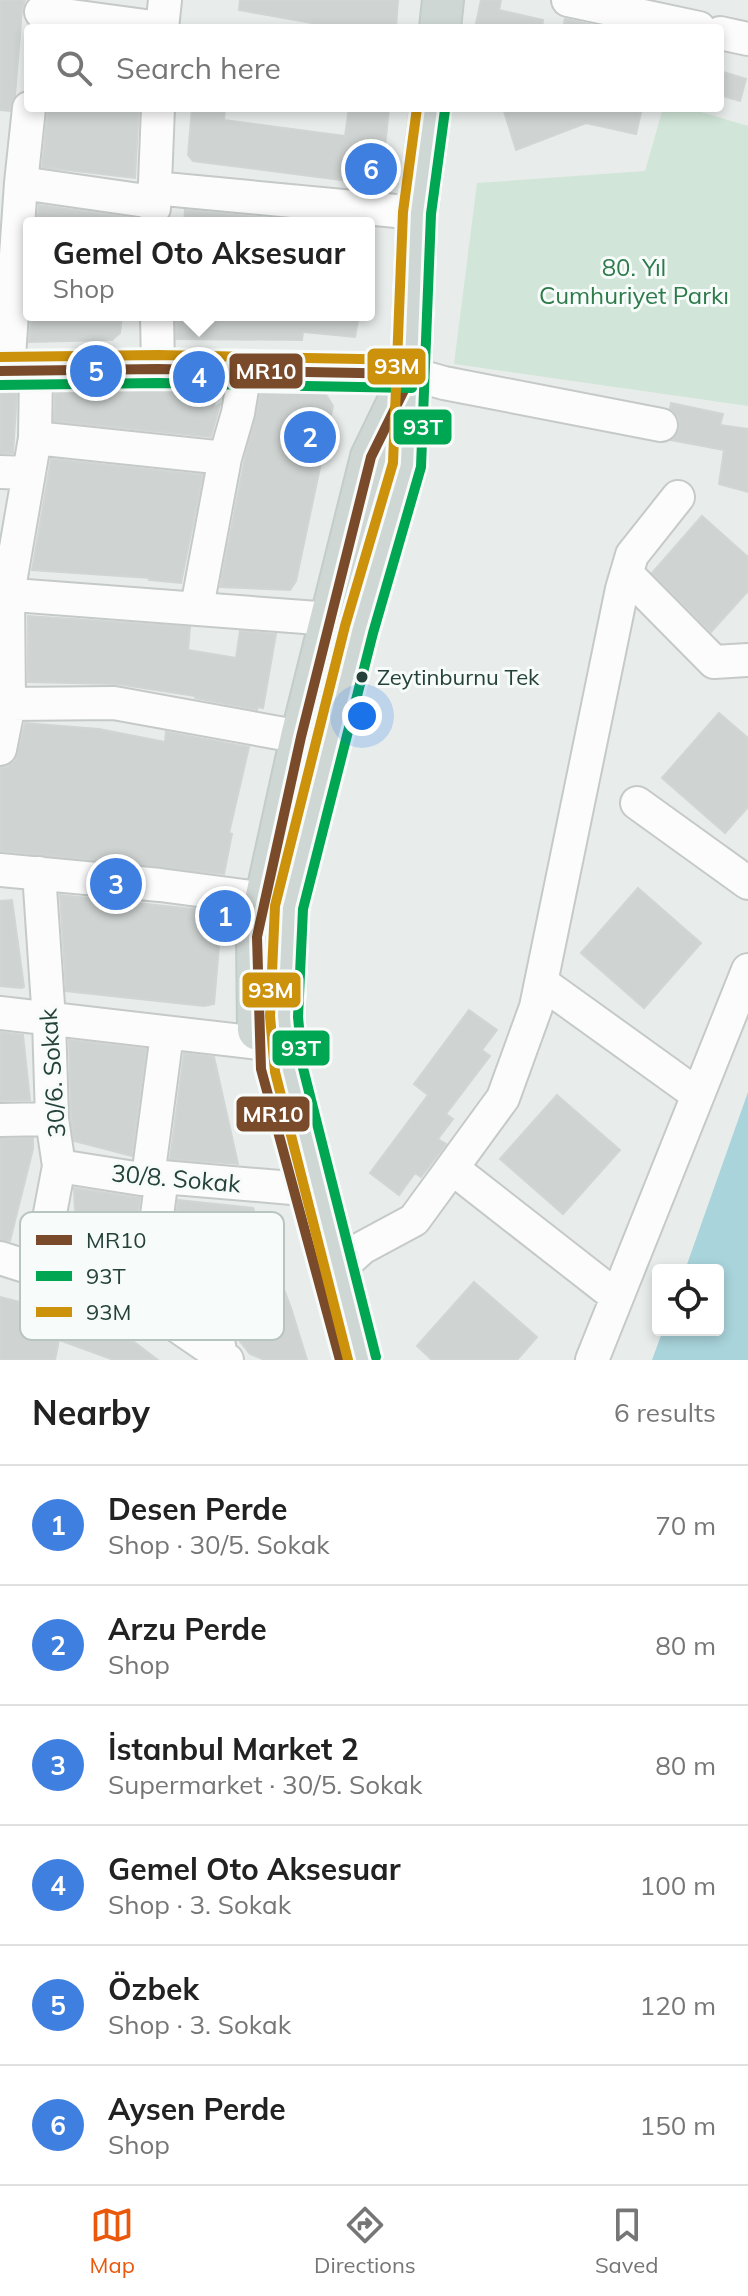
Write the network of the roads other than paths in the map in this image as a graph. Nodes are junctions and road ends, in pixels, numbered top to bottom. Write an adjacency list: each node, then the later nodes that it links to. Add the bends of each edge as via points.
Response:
1 (165, 0): 6 (street)
2 (443, 0): 7 (main road)
3 (568, 0): 8 (street)
4 (40, 13): 5 (street)
5 (129, 24)
6 (162, 24)
7 (440, 24)
8 (680, 24)
9 (724, 34): 10 (street)
10 (748, 39)
11 (29, 112): 14 (street)
12 (158, 112): 15 (street)
13 (430, 112): 16 (main road)
14 (21, 183): 15 (street); 19 (street)
15 (154, 204): 16 (street)
16 (417, 213): 21 (main road)
17 (157, 321): 18 (street)
18 (158, 369): 19 (street); 20 (street)
19 (15, 371): 23 (street)
20 (245, 371): 21 (street); 24 (street)
21 (412, 374): 22 (street); 30 (main road, via 371,457); 33 (main road, via 407,465 359,629)
22 (661, 425)
23 (35, 438): 24 (street); 25 (street)
24 (225, 458): 29 (street)
25 (14, 473): 28 (street)
26 (678, 497): 27 (street, via 632,555)
27 (627, 574): 31 (street, via 714,662); 41 (street)
28 (4, 594): 29 (street); 32 (street)
29 (197, 607): 30 (street)
30 (331, 619): 33 (main road)
31 (748, 660)
32 (9, 704): 33 (street, via 114,703); 34 (street)
33 (315, 742): 39 (main road)
34 (0, 749)
35 (637, 803): 38 (street)
36 (0, 870): 37 (street)
37 (39, 873): 39 (street); 43 (street, 30/6. Sokak)
38 (748, 883)
39 (278, 903): 45 (main road, via 257,937); 57 (main road, via 289,1070)
40 (748, 970): 46 (street)
41 (541, 982): 46 (street); 50 (street, via 503,1098)
42 (0, 1013): 43 (street)
43 (49, 1020): 44 (street); 47 (street, 30/6. Sokak)
44 (167, 1034): 45 (street); 51 (street)
45 (259, 1043): 52 (main road)
46 (698, 1095): 58 (street)
47 (52, 1119): 48 (street); 49 (street, 30/6. Sokak)
48 (0, 1120)
49 (59, 1166): 51 (street, 30/8. Sokak); 53 (street, 30/6. Sokak)
50 (452, 1168): 57 (street, via 414,1220 362,1248); 58 (street)
51 (155, 1177): 52 (street, 30/8. Sokak); 54 (street)
52 (292, 1188): 61 (main road)
53 (50, 1212)
54 (154, 1212)
55 (0, 1258): 56 (street)
56 (20, 1265)
57 (339, 1269): 62 (main road)
58 (617, 1297): 63 (street)
59 (198, 1340): 60 (street)
60 (224, 1358)
61 (340, 1360)
62 (362, 1360)
63 (592, 1360)

